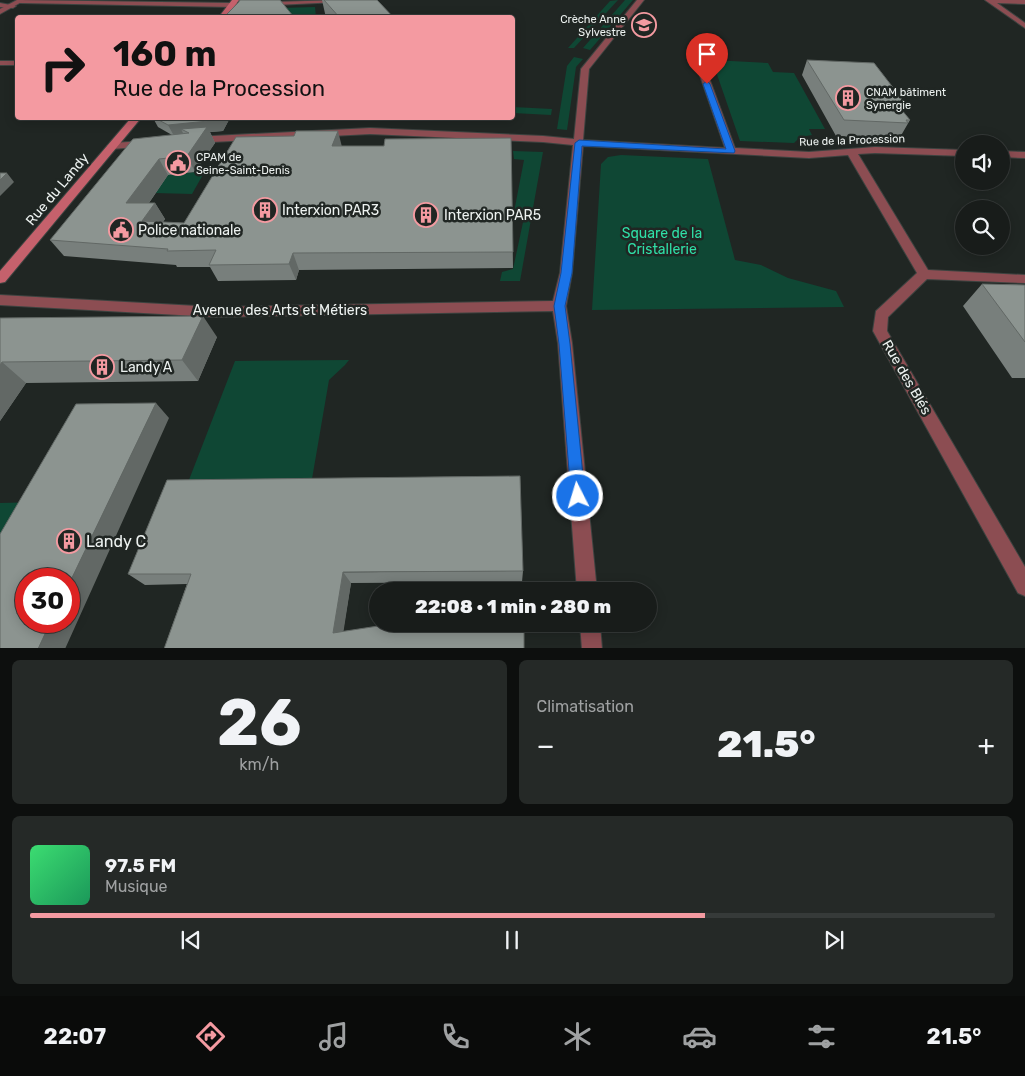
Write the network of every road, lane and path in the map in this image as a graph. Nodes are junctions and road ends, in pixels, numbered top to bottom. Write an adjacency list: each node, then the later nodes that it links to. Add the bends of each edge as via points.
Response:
1 (21, 0): 5 (street); 8 (street)
2 (339, 0): 5 (street)
3 (641, 0): 18 (street, via 586,68)
4 (989, 0): 6 (street); 11 (street)
5 (234, 2): 10 (main road)
6 (1025, 2)
7 (0, 5): 8 (street)
8 (13, 6): 9 (street)
9 (0, 12)
10 (223, 15)
11 (1025, 26)
12 (0, 63): 13 (street)
13 (15, 63)
14 (701, 66): 20 (street)
15 (134, 120): 19 (main road, Rue du Landy)
16 (184, 140): 18 (street, Rue de la Procession, via 370,131)
17 (156, 143): 19 (street)
18 (579, 143): 20 (street, Rue de la Procession); 29 (street, via 566,273)
19 (112, 146): 27 (main road, Rue du Landy)
20 (731, 151): 21 (street, Rue de la Procession, via 809,155)
21 (852, 153): 22 (street, Rue de la Procession, via 875,150); 25 (street)
22 (955, 153)
23 (1010, 154): 24 (street)
24 (1025, 155)
25 (924, 274): 26 (street); 31 (street, Rue des Blés, via 881,315 880,331)
26 (1025, 278)
27 (0, 279)
28 (0, 300): 29 (street, Avenue des Arts et Métiers, via 215,312)
29 (559, 306): 30 (street)
30 (586, 582)
31 (1025, 586)
32 (591, 632): 33 (street)
33 (592, 648)

